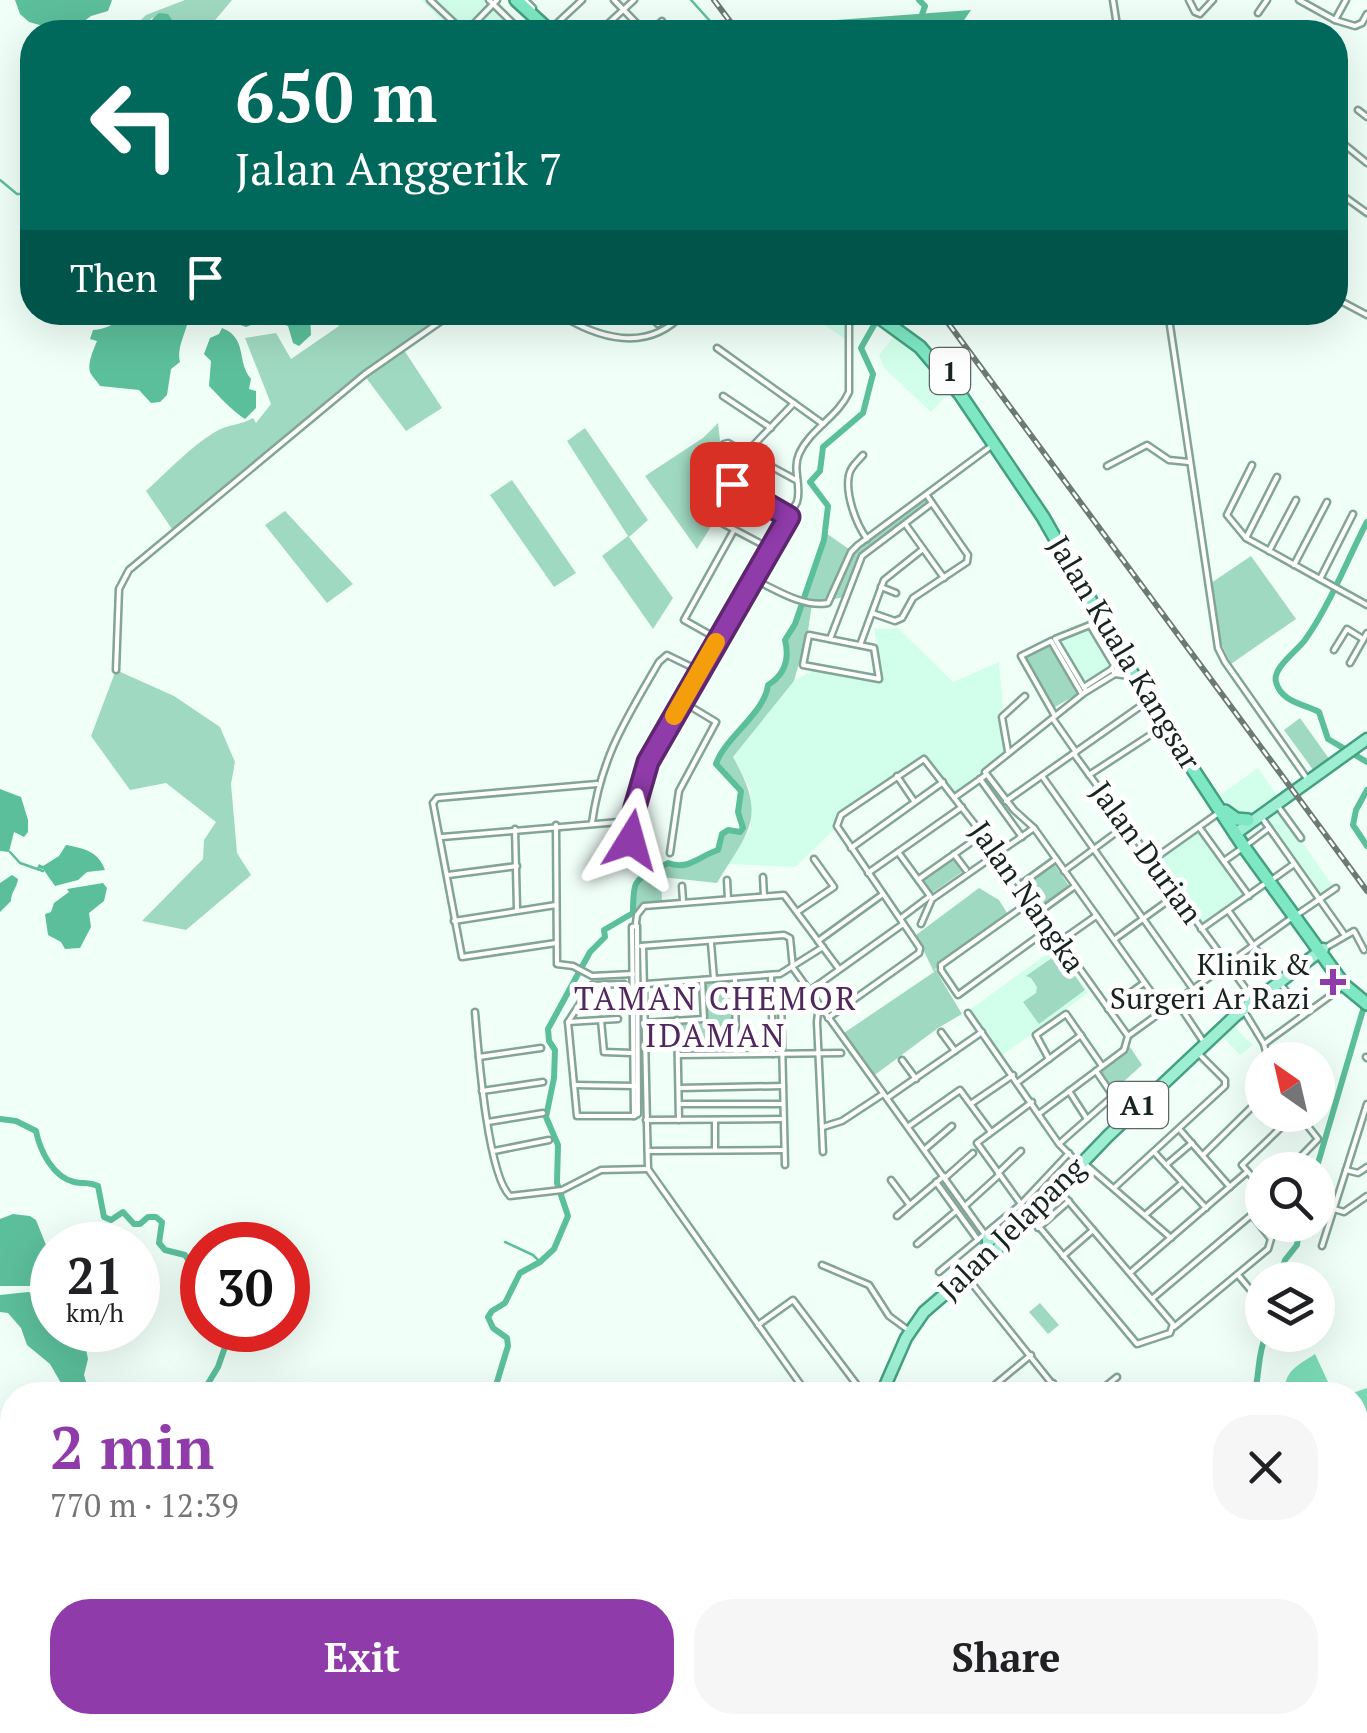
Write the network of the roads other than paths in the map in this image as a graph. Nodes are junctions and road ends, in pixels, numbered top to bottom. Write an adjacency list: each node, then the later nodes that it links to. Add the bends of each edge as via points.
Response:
1 (430, 0): 17 (street)
2 (582, 0): 21 (street)
3 (614, 0): 14 (street)
4 (634, 0): 14 (street)
5 (1124, 0): 13 (street)
6 (1189, 0): 7 (street, via 1200,14)
7 (1213, 0)
8 (1267, 0): 15 (street)
9 (1299, 0): 24 (street)
10 (1346, 0): 24 (street)
11 (493, 1): 18 (street); 19 (street)
12 (521, 1): 20 (highway)
13 (1113, 2)
14 (623, 10): 22 (street); 23 (street)
15 (1258, 13)
16 (1367, 14): 25 (street, via 1362,23)
17 (452, 20)
18 (476, 20)
19 (511, 20)
20 (539, 20)
21 (561, 20)
22 (612, 20)
23 (634, 20)
24 (1335, 20)
25 (1348, 24)
26 (1358, 110): 27 (street)
27 (1367, 117)
28 (435, 325): 76 (street, via 364,374 129,570 119,589)
29 (580, 325): 30 (street, via 638,338)
30 (670, 325)
31 (849, 325): 37 (street, via 849,392)
32 (898, 325): 39 (highway, Jalan Kuala Kangsar / 1, via 944,363)
33 (1170, 325): 42 (street)
34 (717, 348): 36 (street)
35 (723, 396): 38 (street)
36 (794, 403): 37 (street); 38 (street)
37 (823, 424): 46 (street, via 798,456)
38 (770, 428): 40 (street)
39 (995, 444): 47 (street); 68 (highway, Jalan Kuala Kangsar / 1); 82 (highway, Jalan Kuala Kangsar / 1, via 1070,554)
40 (746, 453): 46 (street); 52 (street, via 724,444 728,481)
41 (863, 455): 57 (street, via 848,480)
42 (1189, 462): 43 (street, via 1169,460 1147,445); 94 (street, via 1220,654)
43 (1107, 466)
44 (1252, 466): 56 (street, via 1227,515)
45 (1277, 477): 56 (street)
46 (798, 482): 52 (street)
47 (926, 495): 50 (street); 57 (street)
48 (1296, 500): 60 (street)
49 (1327, 502): 61 (street)
50 (932, 503): 54 (street); 62 (street, via 968,555)
51 (1353, 514): 64 (street)
52 (789, 517): 58 (street)
53 (720, 522): 55 (street)
54 (905, 524): 59 (street); 72 (street, via 857,563)
55 (734, 530): 58 (street); 71 (street, via 684,620)
56 (1246, 538): 60 (street)
57 (866, 539): 63 (street, via 851,552 828,602 795,598)
58 (771, 548): 63 (street)
59 (923, 549): 62 (street); 65 (street)
60 (1269, 551): 61 (street)
61 (1294, 565): 64 (street)
62 (944, 578): 69 (street, via 909,602 895,622)
63 (753, 579): 71 (street)
64 (1320, 579): 67 (street)
65 (881, 587): 66 (street); 69 (street)
66 (896, 592)
67 (1367, 605)
68 (1094, 609): 78 (street, via 1120,664); 79 (highway, Jalan Kuala Kangsar / 1)
69 (872, 613): 73 (street)
70 (1365, 636): 74 (street, via 1347,629); 75 (street)
71 (718, 639): 77 (street)
72 (830, 639): 73 (street); 73 (street, via 808,635 803,665 879,679 874,648)
73 (860, 645)
74 (1334, 650)
75 (1350, 663)
76 (116, 670)
77 (700, 671): 83 (street); 96 (street, via 667,655 658,662 616,735)
78 (1113, 671): 79 (street); 80 (street); 80 (street, via 1090,625 1055,640)
79 (1136, 681): 82 (highway, Jalan Kuala Kangsar / 1)
80 (1084, 691): 84 (street); 84 (street, Jalan Durian, via 1051,641 1021,656)
81 (1025, 696): 87 (street, via 1002,717)
82 (1150, 700): 85 (highway, Jalan Kuala Kangsar / 1); 88 (street)
83 (683, 702): 103 (street, via 648,762); 121 (street, via 716,722 679,790)
84 (1054, 717): 87 (street); 88 (street, Jalan Durian)
85 (1166, 725): 90 (street); 101 (highway, Jalan Kuala Kangsar / 1)
86 (1362, 742): 94 (main road)
87 (1008, 752): 89 (street)
88 (1075, 753): 90 (street, Jalan Durian); 92 (street)
89 (985, 774): 93 (street); 98 (street)
90 (1089, 775): 106 (street, Jalan Durian)
91 (897, 776): 95 (street, Jalan Nangka, via 924,758); 99 (street); 118 (street, via 838,820)
92 (1042, 776): 98 (street); 119 (street)
93 (980, 779): 97 (street); 113 (street)
94 (1308, 780): 102 (main road)
95 (943, 782): 97 (street, Jalan Nangka); 99 (street)
96 (598, 784): 104 (street); 114 (street, via 437,798)
97 (954, 797): 100 (street, Jalan Nangka)
98 (1006, 801): 108 (street)
99 (915, 802): 118 (street)
100 (962, 807): 112 (street, Jalan Nangka); 120 (street)
101 (1223, 811): 102 (highway); 107 (street); 111 (highway, Jalan Kuala Kangsar / 1)
102 (1256, 817): 109 (street); 111 (main road); 115 (street, via 1278,805)
103 (631, 821): 104 (street); 116 (street)
104 (592, 823): 105 (street)
105 (556, 825): 110 (street); 150 (street)
106 (1126, 826): 119 (street); 126 (street, Jalan Durian)
107 (1199, 827): 126 (street); 127 (street)
108 (1034, 828): 113 (street); 125 (street)
109 (1269, 828): 117 (street); 128 (street)
110 (515, 829): 114 (street); 129 (street)
111 (1236, 831): 117 (highway, Jalan Kuala Kangsar / 1)
112 (983, 834): 122 (street, Jalan Nangka); 123 (street)
113 (1022, 837): 122 (street)
114 (440, 838): 133 (street)
115 (1301, 838)
116 (631, 840)
117 (1246, 845): 127 (street); 137 (highway, Jalan Kuala Kangsar / 1)
118 (851, 848): 132 (street)
119 (1095, 848): 131 (street); 157 (street)
120 (898, 852): 132 (street); 135 (street)
121 (670, 853)
122 (998, 853): 139 (street, Jalan Nangka); 160 (street, via 932,899)
123 (954, 854): 130 (street); 135 (street)
124 (814, 859): 153 (street, via 834,887)
125 (1056, 859): 131 (street); 139 (street)
126 (1151, 861): 143 (street, Jalan Durian)
127 (1224, 861): 145 (street)
128 (1294, 864): 137 (street); 147 (street)
129 (517, 866): 133 (street); 151 (street)
130 (966, 870)
131 (1064, 871): 140 (street)
132 (868, 874): 142 (street)
133 (448, 875): 158 (street)
134 (763, 878): 144 (street)
135 (919, 879): 159 (street, via 930,896)
136 (727, 880): 146 (street)
137 (1271, 880): 145 (street); 155 (highway, Jalan Kuala Kangsar / 1)
138 (682, 886): 149 (street)
139 (1020, 886): 148 (street, Jalan Nangka)
140 (1075, 886): 154 (street); 156 (street)
141 (1336, 888): 147 (street)
142 (883, 894): 159 (street); 165 (street)
143 (1176, 895): 157 (street); 162 (street, Jalan Durian)
144 (764, 896): 146 (street); 153 (street, via 784,895)
145 (1249, 896): 152 (street)
146 (728, 899): 149 (street)
147 (1319, 899): 155 (street); 163 (street)
148 (1031, 901): 154 (street, Jalan Nangka); 161 (street, via 940,968 958,995)
149 (684, 902): 169 (street, via 644,906 635,926)
150 (556, 904): 151 (street); 168 (street)
151 (517, 910): 158 (street)
152 (1228, 910): 162 (street); 171 (street)
153 (797, 912): 165 (street)
154 (1038, 912): 161 (street, Jalan Nangka)
155 (1296, 915): 171 (street); 172 (highway, Jalan Kuala Kangsar / 1)
156 (1096, 916): 164 (street); 167 (street)
157 (1142, 919): 164 (street); 188 (street)
158 (454, 920): 168 (street, via 462,957)
159 (901, 921): 176 (street); 201 (street, via 920,953)
160 (921, 924)
161 (1050, 928): 167 (street, Jalan Nangka)
162 (1201, 930): 174 (street, Jalan Durian)
163 (1344, 934): 172 (street); 173 (street, via 1354,932)
164 (1113, 940): 183 (street)
165 (818, 941): 170 (street)
166 (711, 942): 169 (street); 175 (street, via 787,936); 180 (street)
167 (1059, 942): 194 (street, Jalan Nangka)
168 (556, 943): 177 (street, via 559,966 588,975)
169 (638, 946): 177 (street); 185 (street); 206 (street)
170 (822, 946): 175 (street); 176 (street)
171 (1253, 946): 174 (street); 182 (street)
172 (1320, 950): 182 (main road, Jalan Jelapang / A1); 186 (highway, Jalan Kuala Kangsar / 1)
173 (1364, 950)
174 (1227, 964): 188 (street); 191 (street, Jalan Durian)
175 (793, 968): 178 (street); 187 (street)
176 (839, 969): 187 (street)
177 (633, 974): 206 (street)
178 (771, 975): 179 (street); 189 (street)
179 (735, 977): 180 (street); 219 (street)
180 (714, 978): 181 (street)
181 (702, 980): 185 (street); 204 (street, via 704,1019)
182 (1278, 980): 191 (main road, Jalan Jelapang / A1); 200 (street)
183 (1144, 983): 194 (street); 197 (street)
184 (624, 984): 205 (street, via 592,985)
185 (645, 984): 206 (street)
186 (1346, 984): 192 (highway, Jalan Kuala Kangsar / 1); 200 (street)
187 (810, 990): 190 (street); 196 (street)
188 (1193, 990): 193 (street)
189 (772, 998): 190 (street); 220 (street)
190 (781, 999): 221 (street)
191 (1254, 999): 195 (main road, Jalan Jelapang / A1); 213 (main road, Jalan Jelapang / A1)
192 (1363, 1000)
193 (1177, 1001): 197 (street); 213 (street)
194 (1108, 1008): 210 (street, Jalan Nangka)
195 (1244, 1009): 211 (street); 213 (main road, Jalan Jelapang / A1)
196 (823, 1010): 201 (street); 217 (street)
197 (1164, 1010): 210 (street)
198 (475, 1012): 223 (street)
199 (968, 1013): 208 (street)
200 (1303, 1015): 212 (street)
201 (828, 1018): 238 (street)
202 (618, 1019): 203 (street)
203 (601, 1020): 205 (street); 216 (street, via 604,1052)
204 (677, 1020): 206 (street); 222 (street)
205 (568, 1022): 232 (street)
206 (639, 1023): 216 (street); 250 (street)
207 (941, 1032): 215 (street)
208 (982, 1032): 215 (street); 228 (street)
209 (1081, 1035): 224 (street); 224 (street, via 1066,1014 1036,1035); 226 (street)
210 (1128, 1036): 226 (street, via 1124,1050)
211 (1263, 1042)
212 (1267, 1042)
213 (1200, 1047): 257 (street, via 1226,1083); 277 (main road, Jalan Jelapang / A1)
214 (541, 1048): 223 (street)
215 (954, 1051): 229 (street)
216 (636, 1053): 234 (street)
217 (818, 1053): 218 (street); 221 (street); 256 (street)
218 (841, 1053)
219 (736, 1054): 220 (street); 222 (street)
220 (773, 1054): 221 (street)
221 (782, 1054): 233 (street)
222 (678, 1055): 235 (street)
223 (479, 1057): 236 (street)
224 (1049, 1058): 231 (street)
225 (902, 1060): 229 (street)
226 (1102, 1066): 227 (street)
227 (1096, 1071): 237 (street); 248 (street, via 1111,1098)
228 (1013, 1075): 231 (street); 240 (street)
229 (916, 1078): 238 (street)
230 (543, 1082): 236 (street)
231 (1018, 1082): 239 (street)
232 (574, 1085): 234 (street); 234 (street, via 575,1112 582,1117 634,1116)
233 (783, 1086): 235 (street); 242 (street)
234 (636, 1087)
235 (678, 1088): 241 (street)
236 (482, 1090): 253 (street)
237 (1069, 1091): 245 (street); 248 (street)
238 (886, 1096): 254 (street); 256 (street)
239 (1032, 1102): 245 (street); 258 (street)
240 (972, 1103): 254 (street, via 960,1090); 258 (street)
241 (679, 1104): 242 (street); 251 (street)
242 (783, 1104): 247 (street)
243 (1367, 1104): 249 (street)
244 (543, 1112): 253 (street)
245 (1040, 1113): 263 (street)
246 (1245, 1113): 276 (street)
247 (784, 1119): 252 (street); 266 (street)
248 (1087, 1119): 263 (street)
249 (1364, 1119): 282 (street)
250 (646, 1120): 251 (street); 264 (street)
251 (679, 1120): 252 (street)
252 (715, 1120): 265 (street)
253 (488, 1122): 268 (street)
254 (909, 1126): 267 (street)
255 (952, 1126): 267 (street)
256 (823, 1128): 270 (street)
257 (1179, 1129): 262 (street); 275 (street)
258 (992, 1132): 283 (street, via 976,1143)
259 (1278, 1132): 271 (street)
260 (1312, 1132): 272 (street, via 1318,1139)
261 (549, 1140): 268 (street)
262 (1192, 1143): 276 (street); 278 (street)
263 (1059, 1144): 274 (street)
264 (648, 1150): 265 (street); 281 (street)
265 (715, 1150): 266 (street)
266 (785, 1150): 279 (street)
267 (925, 1150): 285 (street)
268 (494, 1151): 281 (street, via 510,1196 562,1190 601,1170)
269 (1021, 1151): 283 (street)
270 (823, 1152)
271 (1256, 1152)
272 (1305, 1152)
273 (973, 1153): 285 (street)
274 (1069, 1153): 277 (street); 294 (street)
275 (1154, 1153): 278 (street); 290 (street)
276 (1202, 1155): 289 (street)
277 (1081, 1162): 290 (street); 291 (main road, Jalan Jelapang / A1); 308 (main road, Jalan Jelapang / A1)
278 (1166, 1165): 288 (street)
279 (785, 1166)
280 (1367, 1167): 282 (street)
281 (648, 1168): 323 (street)
282 (1346, 1170): 297 (street)
283 (999, 1174): 294 (street); 296 (street)
284 (1245, 1174): 289 (street)
285 (944, 1177): 287 (street); 296 (street)
286 (891, 1180): 295 (street)
287 (936, 1182): 295 (street); 300 (street)
288 (1182, 1183): 298 (street); 301 (street)
289 (1230, 1187): 298 (street)
290 (1114, 1188): 301 (street)
291 (1058, 1189): 293 (street); 303 (main road, Jalan Jelapang / A1)
292 (1367, 1196): 299 (street, via 1344,1212)
293 (1070, 1200): 305 (street); 306 (street)
294 (1021, 1204): 308 (street)
295 (910, 1205): 302 (street)
296 (965, 1206): 308 (street)
297 (1335, 1206)
298 (1206, 1208): 307 (street)
299 (1335, 1209)
300 (956, 1210): 308 (street); 311 (street)
301 (1144, 1215): 307 (street)
302 (897, 1216)
303 (1031, 1217): 305 (street); 308 (main road, Jalan Jelapang / A1)
304 (1245, 1222): 322 (street)
305 (1038, 1228): 313 (street)
306 (1094, 1230): 313 (street); 317 (street)
307 (1172, 1238): 317 (street)
308 (993, 1239): 314 (main road, Jalan Jelapang / A1); 314 (main road, Jalan Jelapang / A1); 316 (street); 321 (main road)
309 (1270, 1242): 318 (street)
310 (1323, 1242): 312 (street)
311 (917, 1244)
312 (1322, 1246)
313 (1063, 1256): 324 (street, via 1137,1344)
314 (984, 1258): 320 (street); 321 (main road, Jalan Jelapang / A1); 325 (main road, Jalan Jelapang / A1)
315 (822, 1266): 325 (street, via 869,1285 889,1316)
316 (939, 1272)
317 (1131, 1272): 322 (street)
318 (1238, 1274): 319 (street); 324 (street)
319 (1245, 1283)
320 (974, 1286): 321 (street, via 967,1282); 326 (street)
321 (948, 1292): 330 (main road, Jalan Jelapang / A1, via 913,1326)
322 (1153, 1298): 324 (street)
323 (758, 1325): 328 (street); 329 (street, via 793,1300)
324 (1174, 1328)
325 (908, 1330): 331 (main road, Jalan Jelapang / A1)
326 (1031, 1355): 332 (street); 333 (street)
327 (1117, 1377): 334 (street)
328 (799, 1382)
329 (855, 1382)
330 (887, 1382)
331 (887, 1382)
332 (998, 1382)
333 (1052, 1382)
334 (1111, 1382)

